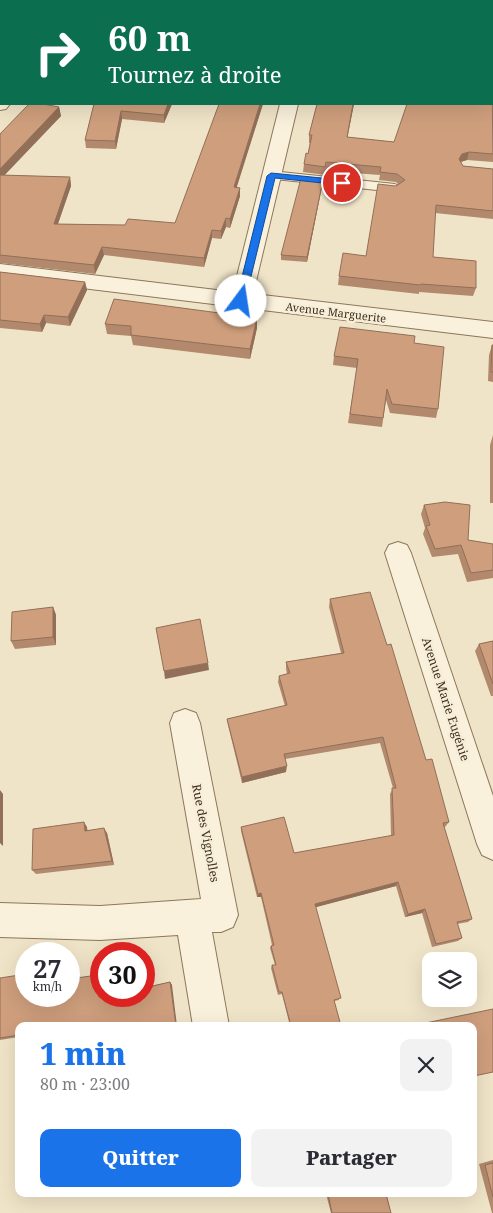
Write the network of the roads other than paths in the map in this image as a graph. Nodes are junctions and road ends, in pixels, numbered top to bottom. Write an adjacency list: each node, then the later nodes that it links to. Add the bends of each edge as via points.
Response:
1 (289, 105): 2 (street)
2 (271, 176): 3 (lane); 5 (street)
3 (396, 188)
4 (0, 271): 5 (street, Avenue Marguerite)
5 (241, 301): 6 (street, Avenue Marguerite)
6 (493, 330)
7 (398, 553): 9 (street, Avenue Marie Eugénie)
8 (185, 723): 10 (street, Rue des Vignolles, via 221,915)
9 (493, 844)
10 (192, 917): 11 (street, Rue des Vignolles, via 100,923); 12 (street)
11 (0, 920)
12 (210, 1022)

